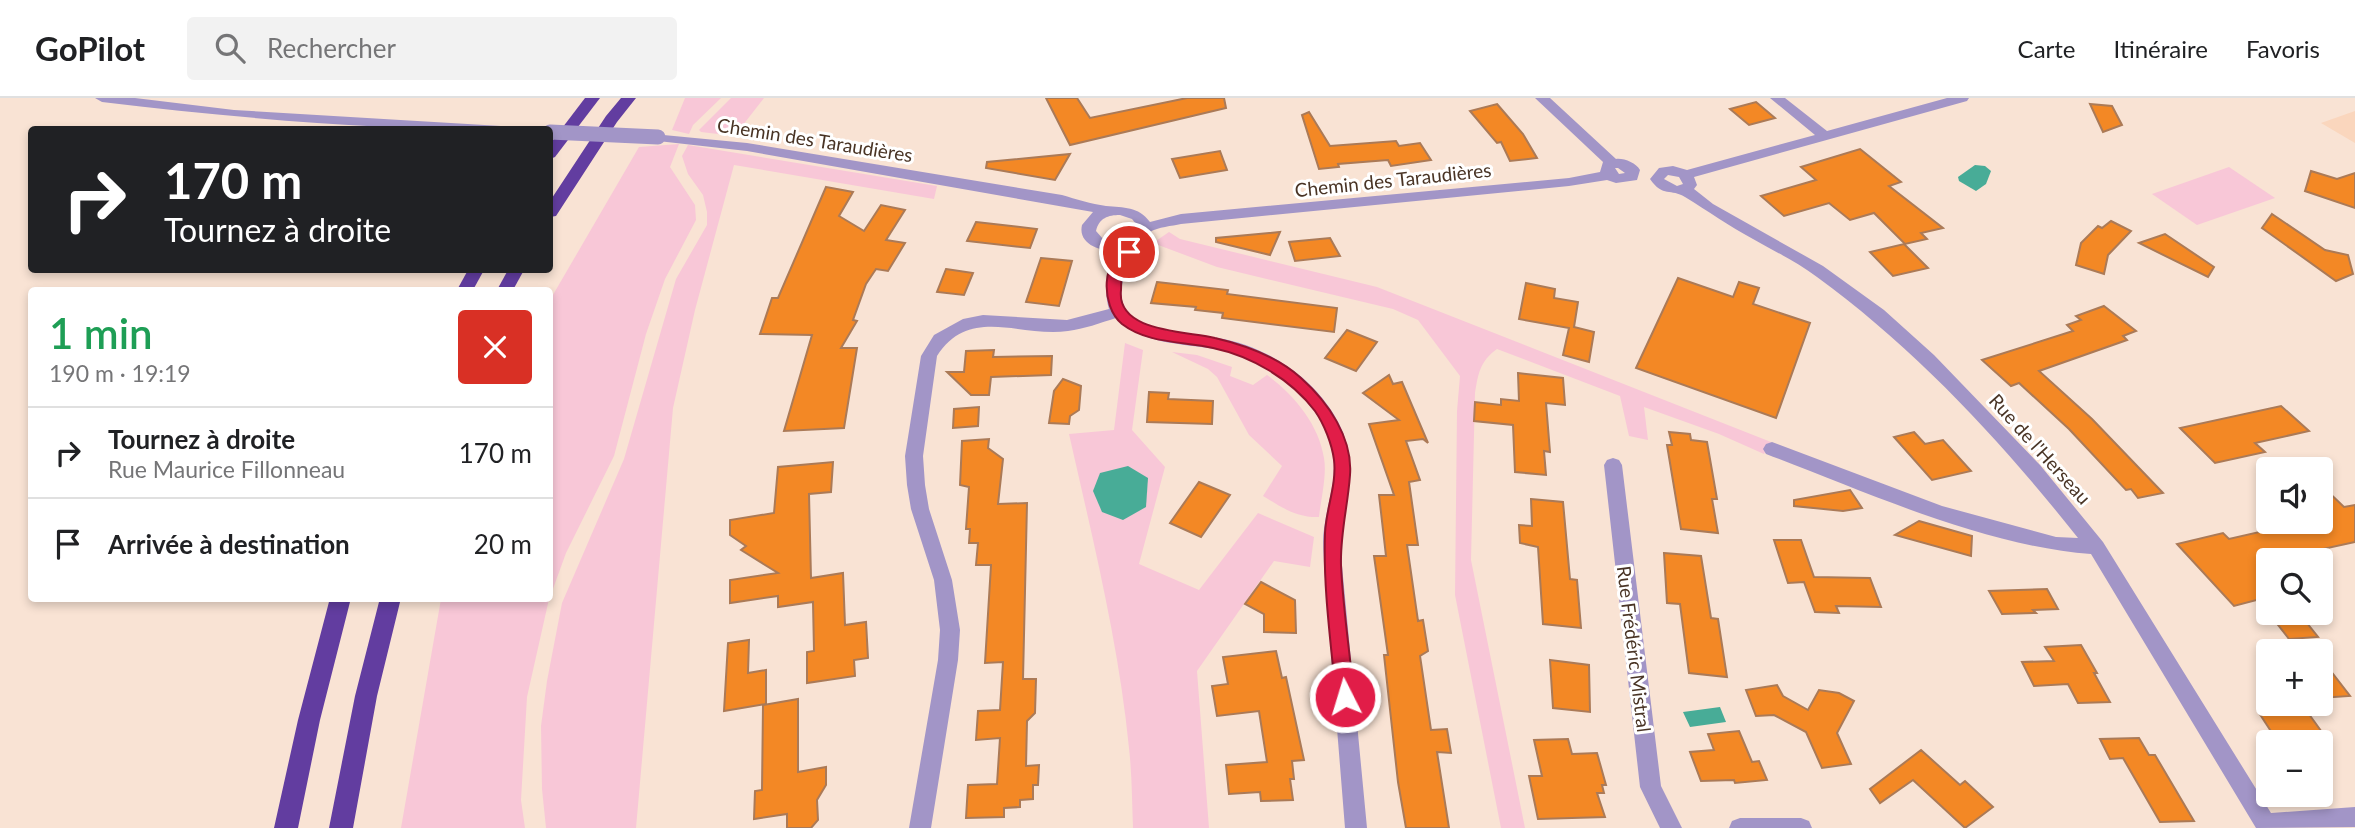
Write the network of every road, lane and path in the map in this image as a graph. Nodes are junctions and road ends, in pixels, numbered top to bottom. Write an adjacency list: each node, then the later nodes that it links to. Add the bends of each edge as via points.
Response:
1 (102, 98): 7 (street, via 234,114)
2 (593, 98): 10 (highway)
3 (629, 98): 14 (highway)
4 (1542, 98): 11 (street)
5 (1777, 98): 9 (street)
6 (1962, 98): 9 (street)
7 (434, 126)
8 (553, 132): 13 (street, Chemin des Taraudières, bridge, via 747,147)
9 (1826, 137): 12 (street)
10 (553, 150)
11 (1610, 169): 12 (street, via 1624,164 1631,172 1661,177 1677,172); 17 (street, Chemin des Taraudières, via 1569,182)
12 (1685, 183): 26 (street, Rue de l'Herseau, via 1707,207 1818,270 1900,333 2034,470)
13 (1072, 203): 15 (street, Chemin des Taraudières); 18 (street)
14 (553, 207)
15 (1108, 211): 16 (street); 18 (street)
16 (1133, 214): 17 (street, Chemin des Taraudières); 19 (street, via 1142,220)
17 (1181, 219): 19 (street, Chemin des Taraudières)
18 (1090, 222): 21 (street, via 1090,235)
19 (1144, 229): 20 (street)
20 (1132, 243): 21 (street); 22 (street)
21 (1103, 245): 22 (street)
22 (1116, 271): 23 (street, via 1113,298)
23 (1119, 312): 33 (street, via 1067,326 983,321 963,325 940,339 929,356 914,456 916,485 943,580 950,630); 34 (street, via 1149,332 1234,348 1276,367 1309,393 1331,426 1342,458 1333,566)
24 (1772, 449): 26 (street, via 1939,512 2056,544)
25 (1613, 465): 35 (street, Rue Frédéric Mistral, via 1651,787)
26 (2096, 547): 30 (street, Rue de l'Herseau)
27 (340, 602): 31 (highway)
28 (389, 602): 32 (highway)
29 (2355, 817): 30 (street)
30 (2267, 826)
31 (286, 828)
32 (341, 828)
33 (919, 828)
34 (1356, 828)
35 (1671, 828)
36 (1740, 828): 37 (street)
37 (1801, 828)

